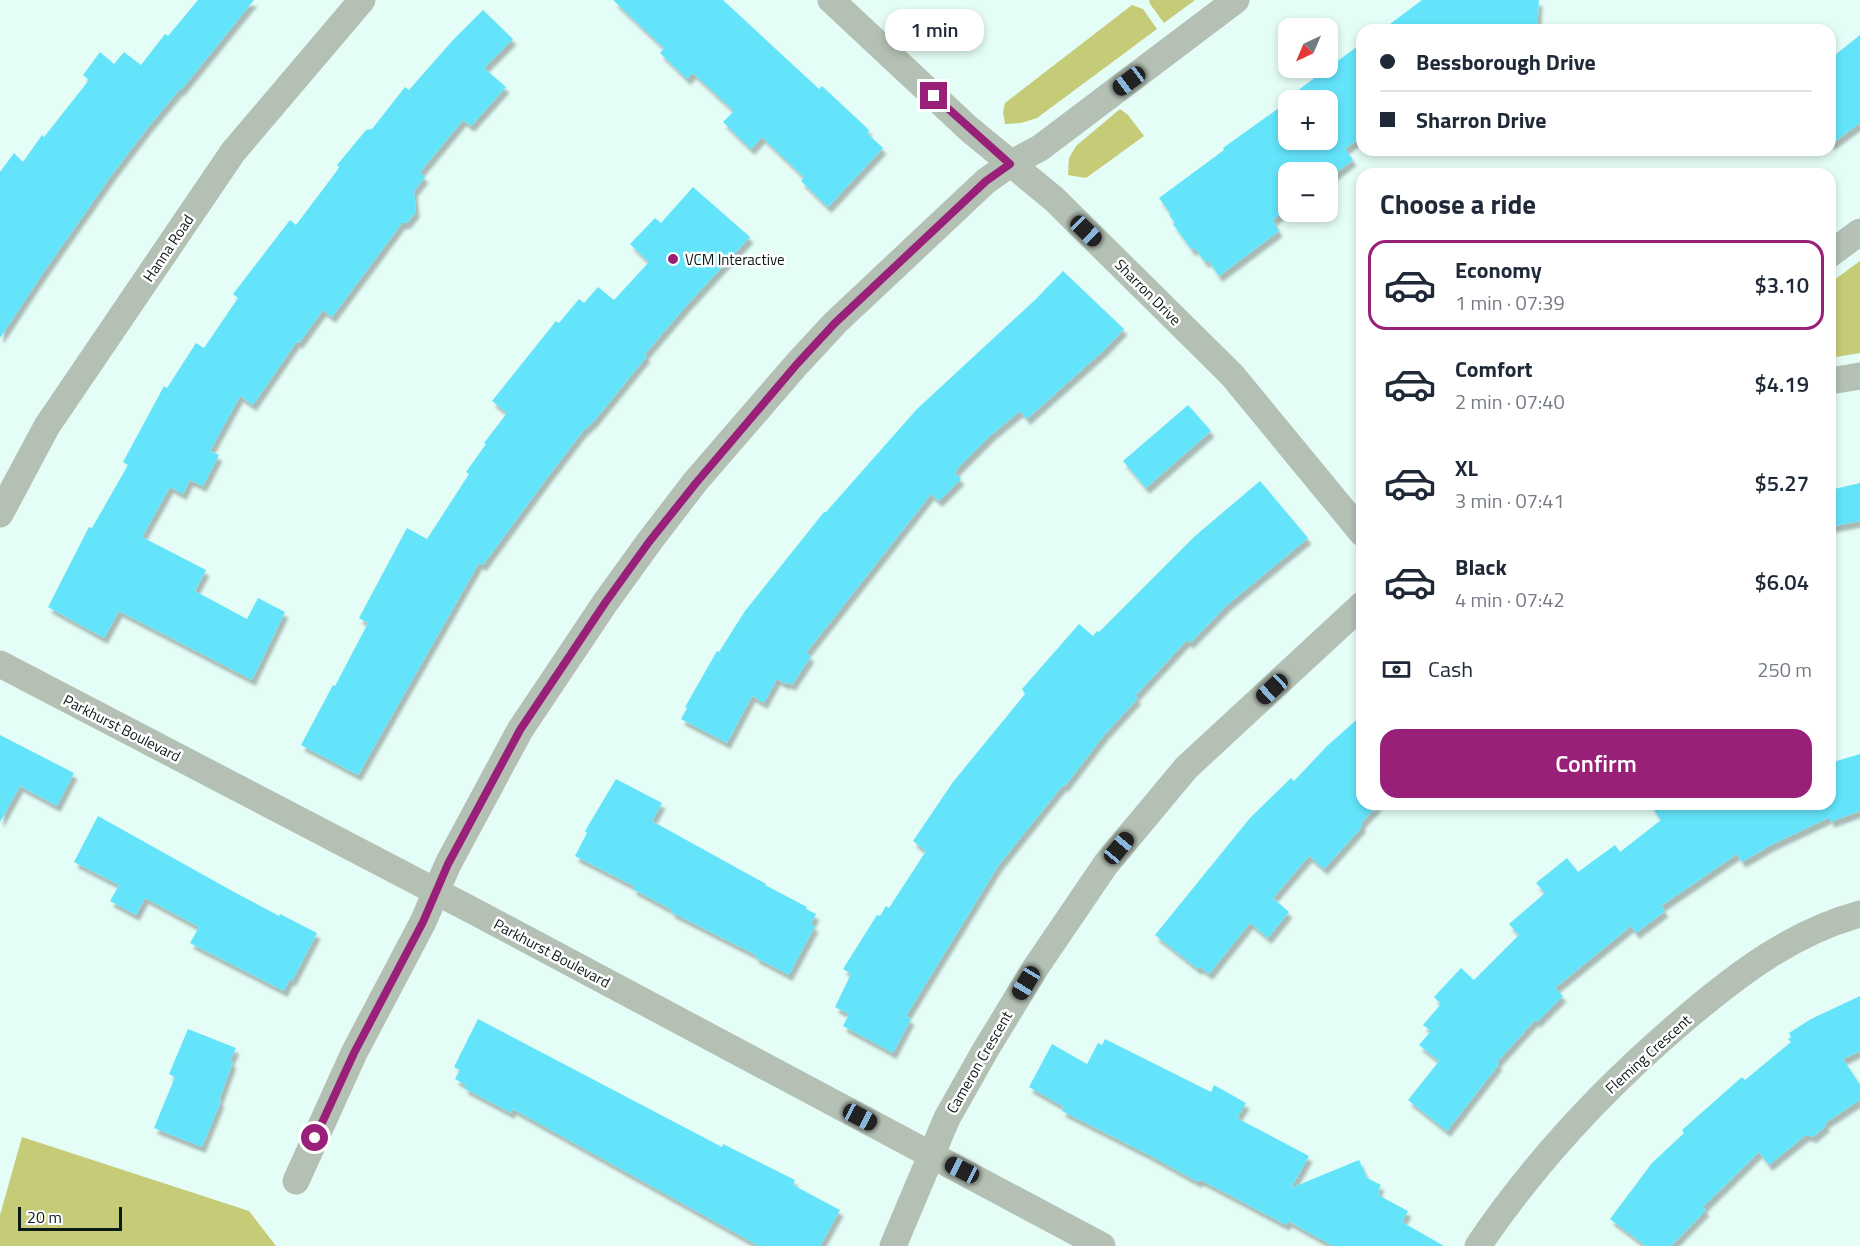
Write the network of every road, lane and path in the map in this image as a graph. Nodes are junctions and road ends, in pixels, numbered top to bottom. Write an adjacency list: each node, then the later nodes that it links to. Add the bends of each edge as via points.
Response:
1 (362, 0): 9 (street, Hanna Road, via 233,152 47,426)
2 (831, 0): 4 (street, Sharron Drive)
3 (1236, 0): 4 (street, via 1040,148)
4 (1010, 164): 10 (street, Sharron Drive, via 1054,200 1232,375); 13 (street, via 986,181 835,323 746,422 662,525 520,730)
5 (1860, 232): 6 (street)
6 (1836, 250)
7 (1860, 375): 8 (street)
8 (1836, 380)
9 (0, 514)
10 (1356, 526)
11 (1356, 611): 15 (street, Cameron Crescent, via 1186,768 1106,864 986,1049)
12 (0, 664): 13 (street, Parkhurst Boulevard)
13 (436, 892): 15 (street, Parkhurst Boulevard); 16 (street, via 354,1053)
14 (1860, 914): 19 (street, Fleming Crescent, via 1778,948 1665,1036 1597,1100 1545,1158)
15 (930, 1154): 17 (street, Cameron Crescent); 18 (street, Parkhurst Boulevard)
16 (296, 1181)
17 (893, 1246)
18 (1102, 1246)
19 (1478, 1246)

